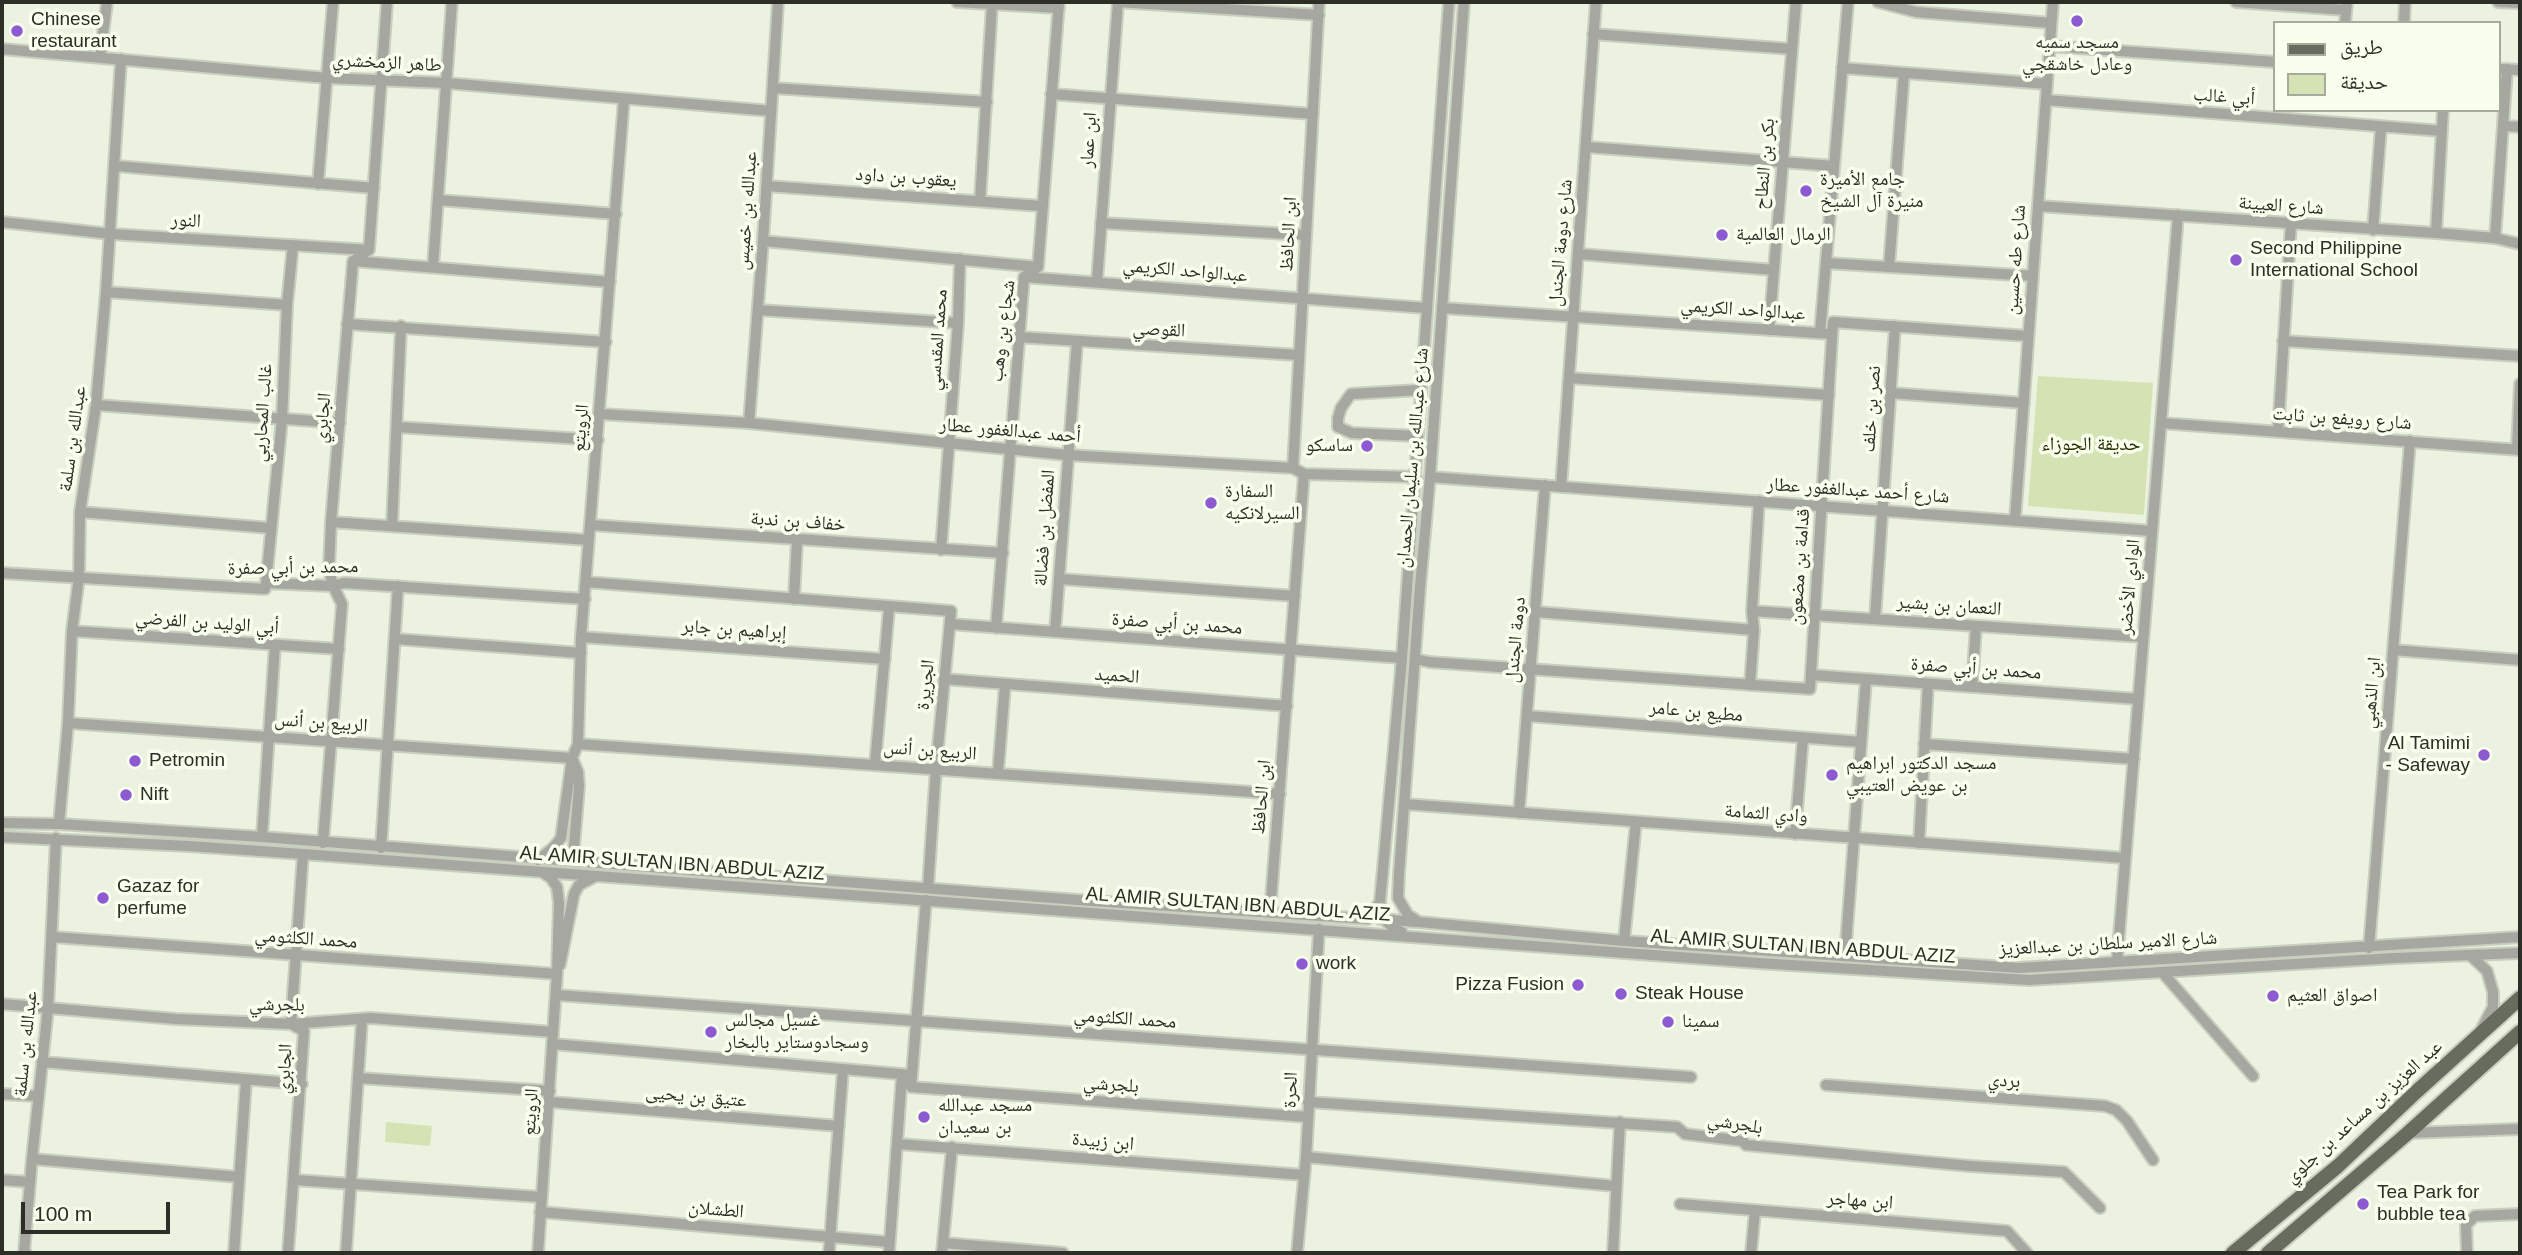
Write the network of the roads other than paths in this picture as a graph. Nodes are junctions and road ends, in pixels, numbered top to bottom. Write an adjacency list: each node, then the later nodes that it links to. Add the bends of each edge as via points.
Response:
1 (107, 2): 31 (street)
2 (333, 2): 38 (street)
3 (387, 2): 39 (street)
4 (452, 2): 40 (street)
5 (778, 2): 42 (street, عبدالله بن خميس)
6 (957, 2): 20 (street)
7 (1118, 2): 24 (street); 45 (street, ابن عمار)
8 (1320, 2): 24 (street, ابن الحافظ)
9 (1449, 2): 96 (street, شارع عبدالله بن سليمان الحمدان)
10 (1464, 2): 95 (street, شارع عبدالله بن سليمان الحمدان)
11 (1596, 2): 27 (street, شارع دومة الجندل)
12 (1796, 2): 30 (street, بكر بن النطاح)
13 (1848, 2): 34 (street, قدامة بن مضعون)
14 (1878, 2): 23 (street)
15 (2053, 2): 26 (street, شارع طه حسين)
16 (2236, 2): 22 (street)
17 (2405, 2): 25 (street)
18 (2498, 2): 19 (street)
19 (2520, 3)
20 (992, 5): 21 (street); 47 (street)
21 (1059, 5): 43 (street, شجاع بن وهب)
22 (2347, 6)
23 (1917, 7): 26 (street)
24 (1319, 15): 50 (street, ابن الحافظ)
25 (2404, 21)
26 (2052, 23): 28 (street, شارع طه حسين)
27 (1594, 34): 30 (street); 55 (street, شارع دومة الجندل)
28 (2050, 46): 33 (street); 41 (street, شارع طه حسين)
29 (2, 49): 31 (street, طاهر الزمخشري)
30 (1792, 49): 56 (street, بكر بن النطاح)
31 (100, 57): 32 (street, طاهر الزمخشري)
32 (121, 59): 38 (street, طاهر الزمخشري); 57 (street, عبدالله بن سلمة)
33 (2274, 62)
34 (1842, 68): 37 (street); 58 (street, قدامة بن مضعون)
35 (2503, 69): 36 (street); 51 (street)
36 (2520, 70)
37 (1903, 73): 41 (street); 86 (street)
38 (327, 78): 39 (street, طاهر الزمخشري); 59 (street)
39 (382, 79): 40 (street, طاهر الزمخشري); 61 (street)
40 (446, 83): 44 (street, طاهر الزمخشري); 62 (street)
41 (2047, 84): 46 (street, شارع طه حسين)
42 (773, 88): 47 (street); 48 (street, عبدالله بن خميس)
43 (1051, 94): 45 (street); 64 (street, شجاع بن وهب)
44 (624, 99): 48 (street, طاهر الزمخشري); 66 (street, الرويتع)
45 (1109, 99): 50 (street); 69 (street, ابن عمار)
46 (2046, 100): 52 (street, أبي غالب); 65 (street, شارع طه حسين)
47 (987, 102): 63 (street)
48 (771, 111): 60 (street, عبدالله بن خميس)
49 (2443, 112): 54 (street)
50 (1314, 114): 74 (street, ابن الحافظ)
51 (2504, 126): 53 (street); 75 (street)
52 (2381, 127): 54 (street, أبي غالب); 71 (street)
53 (2520, 127)
54 (2442, 131): 72 (street)
55 (1587, 147): 56 (street); 80 (street, شارع دومة الجندل)
56 (1783, 162): 58 (street); 87 (street, بكر بن النطاح)
57 (116, 166): 59 (street); 73 (street, عبدالله بن سلمة)
58 (1834, 166): 83 (street, قدامة بن مضعون)
59 (318, 184): 61 (street)
60 (767, 186): 63 (street, يعقوب بن داود); 76 (street, عبدالله بن خميس)
61 (374, 188): 79 (street)
62 (438, 201): 66 (street); 84 (street)
63 (980, 201): 64 (street, يعقوب بن داود)
64 (1042, 206): 85 (street, شجاع بن وهب)
65 (2038, 206): 67 (street, شارع العيينة); 88 (street, شارع طه حسين)
66 (616, 214): 91 (street, الرويتع)
67 (2178, 215): 70 (street, شارع العيينة); 123 (street, الوادي الأخضر)
68 (2, 222): 73 (street, النور)
69 (1101, 223): 74 (street); 90 (street, ابن عمار)
70 (2291, 224): 71 (street, شارع العيينة); 107 (street)
71 (2373, 230): 72 (street, شارع العيينة)
72 (2436, 233): 75 (street, شارع العيينة)
73 (111, 234): 78 (street, النور); 92 (street, عبدالله بن سلمة)
74 (1306, 235): 93 (street, ابن الحافظ)
75 (2495, 238): 77 (street, شارع العيينة)
76 (764, 241): 81 (street); 97 (street, عبدالله بن خميس)
77 (2520, 244)
78 (293, 245): 79 (street, النور); 94 (street, غالب المحاربي)
79 (369, 250): 82 (street)
80 (1578, 254): 87 (street); 98 (street, شارع دومة الجندل)
81 (960, 259): 85 (street); 99 (street, محمد المقدسي)
82 (353, 261): 84 (street); 100 (street, الجابري)
83 (1826, 263): 86 (street); 104 (street, قدامة بن مضعون)
84 (433, 267): 91 (street)
85 (1038, 267): 89 (street, شجاع بن وهب)
86 (1889, 267): 88 (street)
87 (1774, 270): 103 (street, بكر بن النطاح)
88 (2033, 276): 105 (street, شارع طه حسين)
89 (1024, 277): 90 (street, عبدالواحد الكريمي); 106 (street, شجاع بن وهب)
90 (1097, 281): 93 (street, عبدالواحد الكريمي)
91 (610, 282): 108 (street, الرويتع)
92 (106, 292): 94 (street); 118 (street, عبدالله بن سلمة)
93 (1303, 299): 96 (street, عبدالواحد الكريمي); 110 (street, ابن الحافظ)
94 (287, 305): 120 (street, غالب المحاربي)
95 (1442, 308): 98 (street, عبدالواحد الكريمي); 135 (street, شارع عبدالله بن سليمان الحمدان)
96 (1426, 309): 114 (street, شارع عبدالله بن سليمان الحمدان)
97 (758, 310): 99 (street); 122 (street, عبدالله بن خميس)
98 (1573, 316): 103 (street, عبدالواحد الكريمي); 112 (street, شارع دومة الجندل)
99 (958, 323): 129 (street, محمد المقدسي)
100 (347, 324): 101 (street); 121 (street, الجابري)
101 (401, 326): 108 (street); 124 (street)
102 (1895, 326): 104 (street, عبدالواحد الكريمي); 105 (street, عبدالواحد الكريمي); 115 (street, نصر بن خلف)
103 (1769, 330): 104 (street, عبدالواحد الكريمي)
104 (1828, 330): 116 (street, قدامة بن مضعون)
105 (2028, 336): 117 (street, شارع طه حسين)
106 (1018, 337): 109 (street, القوصي); 130 (street, شجاع بن وهب)
107 (2283, 341): 111 (street); 125 (street)
108 (606, 342): 119 (street, الرويتع)
109 (1077, 342): 110 (street, القوصي); 132 (street, المفضل بن فضالة)
110 (1298, 355): 133 (street, ابن الحافظ)
111 (2520, 356)
112 (1569, 378): 116 (street); 137 (street, شارع دومة الجندل)
113 (2520, 384): 131 (street)
114 (1420, 390): 126 (street, شارع عبدالله بن سليمان الحمدان); 126 (street, via 1351,394 1338,418 1338,427 1352,433)
115 (1891, 393): 117 (street); 140 (street, نصر بن خلف)
116 (1829, 396): 139 (street, قدامة بن مضعون)
117 (2024, 403): 142 (street, شارع طه حسين)
118 (96, 405): 120 (street); 141 (street, عبدالله بن سلمة)
119 (600, 414): 122 (street, أحمد عبدالغفور عطار); 127 (street, الرويتع)
120 (282, 419): 121 (street); 146 (street, غالب المحاربي)
121 (340, 423): 143 (street, الجابري)
122 (749, 423): 129 (street, أحمد عبدالغفور عطار)
123 (2161, 423): 125 (street, شارع رويفع بن ثابت); 147 (street, الوادي الأخضر)
124 (397, 427): 127 (street); 145 (street)
125 (2278, 432): 128 (street, شارع رويفع بن ثابت)
126 (1417, 436): 134 (street, شارع عبدالله بن سليمان الحمدان)
127 (598, 440): 144 (street, الرويتع)
128 (2410, 441): 131 (street, شارع رويفع بن ثابت); 179 (street, ابن الذهبي)
129 (948, 443): 130 (street, أحمد عبدالغفور عطار); 150 (street, محمد المقدسي)
130 (1009, 449): 132 (street, أحمد عبدالغفور عطار); 151 (street, شجاع بن وهب)
131 (2518, 449)
132 (1067, 455): 133 (street, أحمد عبدالغفور عطار); 154 (street, المفضل بن فضالة)
133 (1298, 471): 134 (street, أحمد عبدالغفور عطار); 159 (street, ابن الحافظ)
134 (1416, 477): 181 (street, شارع عبدالله بن سليمان الحمدان)
135 (1430, 477): 136 (street); 183 (street, شارع عبدالله بن سليمان الحمدان)
136 (1545, 485): 137 (street); 164 (street, دومة الجندل)
137 (1561, 486): 138 (street, شارع أحمد عبدالغفور عطار)
138 (1759, 501): 139 (street, شارع أحمد عبدالغفور عطار); 163 (street)
139 (1822, 506): 140 (street, شارع أحمد عبدالغفور عطار); 165 (street, قدامة بن مضعون)
140 (1883, 510): 142 (street, شارع أحمد عبدالغفور عطار); 166 (street, نصر بن خلف)
141 (80, 512): 146 (street); 153 (street, عبدالله بن سلمة)
142 (2015, 520): 147 (street, شارع أحمد عبدالغفور عطار)
143 (331, 522): 145 (street); 157 (street, الجابري)
144 (591, 524): 148 (street, الرويتع); 149 (street, خفاف بن ندبة)
145 (392, 526): 148 (street)
146 (270, 528): 156 (street, غالب المحاربي)
147 (2152, 531): 174 (street, الوادي الأخضر)
148 (589, 540): 155 (street, الرويتع)
149 (797, 540): 150 (street, خفاف بن ندبة); 161 (street)
150 (941, 550): 151 (street, خفاف بن ندبة)
151 (1003, 553): 169 (street, شجاع بن وهب)
152 (2, 573): 153 (street, محمد بن أبي صفرة)
153 (79, 577): 156 (street, محمد بن أبي صفرة, via 265,589); 171 (street, عبدالله بن سلمة)
154 (1060, 579): 159 (street); 172 (street, المفضل بن فضالة)
155 (586, 582): 160 (street, الرويتع); 161 (street)
156 (266, 583): 157 (street, محمد بن أبي صفرة)
157 (333, 586): 158 (street, محمد بن أبي صفرة); 177 (street, الجابري, via 342,604)
158 (398, 586): 160 (street, محمد بن أبي صفرة); 175 (street)
159 (1295, 596): 178 (street, ابن الحافظ)
160 (584, 599): 173 (street, الرويتع)
161 (794, 599): 162 (street)
162 (889, 608): 167 (street, الجريرة, via 951,611); 182 (street)
163 (1752, 611): 165 (street, النعمان بن بشير); 170 (street)
164 (1537, 612): 170 (street); 185 (street, دومة الجندل)
165 (1815, 615): 166 (street, النعمان بن بشير); 186 (street, قدامة بن مضعون)
166 (1875, 619): 168 (street, النعمان بن بشير)
167 (950, 624): 169 (street, محمد بن أبي صفرة); 187 (street, الجريرة)
168 (1976, 626): 174 (street, النعمان بن بشير); 192 (street)
169 (996, 628): 172 (street, محمد بن أبي صفرة)
170 (1754, 630): 191 (street)
171 (72, 631): 176 (street, أبي الوليد بن الفرضي); 196 (street, عبدالله بن سلمة)
172 (1055, 632): 178 (street, محمد بن أبي صفرة)
173 (581, 637): 180 (street, الرويتع); 182 (street, إبراهيم بن جابر)
174 (2143, 637): 193 (street, الوادي الأخضر)
175 (396, 639): 180 (street); 203 (street)
176 (275, 645): 177 (street, أبي الوليد بن الفرضي); 197 (street)
177 (339, 649): 199 (street, الجابري)
178 (1291, 650): 181 (street, محمد بن أبي صفرة); 194 (street, ابن الحافظ)
179 (2393, 650): 184 (street); 243 (street, ابن الذهبي)
180 (581, 653): 201 (street, الرويتع)
181 (1402, 658): 232 (street, شارع عبدالله بن سليمان الحمدان)
182 (885, 659): 206 (street)
183 (1416, 659): 185 (street); 210 (street, شارع عبدالله بن سليمان الحمدان)
184 (2520, 660)
185 (1531, 670): 191 (street); 195 (street, دومة الجندل)
186 (1811, 675): 188 (street, محمد بن أبي صفرة); 191 (street, قدامة بن مضعون, via 1810,689)
187 (944, 679): 190 (street, الحميد); 207 (street, الجريرة)
188 (1866, 679): 189 (street, محمد بن أبي صفرة); 200 (street)
189 (1928, 684): 192 (street, محمد بن أبي صفرة); 202 (street)
190 (1005, 685): 194 (street, الحميد); 208 (street)
191 (1750, 685)
192 (1972, 687): 193 (street, محمد بن أبي صفرة)
193 (2138, 699): 205 (street, الوادي الأخضر)
194 (1287, 706): 209 (street, ابن الحافظ)
195 (1528, 716): 198 (street, مطيع بن عامر); 211 (street, دومة الجندل)
196 (68, 723): 197 (street, الربيع بن أنس); 214 (street, عبدالله بن سلمة)
197 (269, 737): 199 (street, الربيع بن أنس); 217 (street)
198 (1803, 738): 200 (street, مطيع بن عامر); 215 (street)
199 (332, 741): 203 (street, الربيع بن أنس); 220 (street, الجابري)
200 (1861, 742): 219 (street)
201 (578, 744): 204 (street, الرويتع); 206 (street, الربيع بن أنس)
202 (1924, 744): 205 (street); 221 (street)
203 (389, 745): 204 (street, الربيع بن أنس); 222 (street)
204 (572, 758): 225 (street, الرويتع, via 561,838); 226 (street, via 579,786 574,847 578,856)
205 (2134, 759): 224 (street, الوادي الأخضر)
206 (875, 765): 207 (street, الربيع بن أنس)
207 (936, 768): 208 (street, الربيع بن أنس); 229 (street, الجريرة)
208 (998, 773): 209 (street, الربيع بن أنس)
209 (1280, 794): 233 (street, ابن الحافظ)
210 (1404, 804): 211 (street, وادي الثمامة); 230 (street, شارع عبدالله بن سليمان الحمدان)
211 (1519, 813): 212 (street, وادي الثمامة)
212 (1636, 822): 215 (street, وادي الثمامة); 242 (street)
213 (2, 823): 214 (street, AL AMIR SULTAN IBN ABDUL AZIZ)
214 (59, 824): 217 (street, AL AMIR SULTAN IBN ABDUL AZIZ)
215 (1795, 834): 219 (street, وادي الثمامة)
216 (2, 837): 218 (street, AL AMIR SULTAN IBN ABDUL AZIZ)
217 (262, 837): 220 (street, AL AMIR SULTAN IBN ABDUL AZIZ)
218 (56, 838): 223 (street, AL AMIR SULTAN IBN ABDUL AZIZ); 239 (street, عبدالله بن سلمة)
219 (1856, 838): 221 (street, وادي الثمامة); 246 (street)
220 (323, 843): 222 (street, AL AMIR SULTAN IBN ABDUL AZIZ)
221 (1919, 843): 224 (street, وادي الثمامة)
222 (381, 848): 225 (street, AL AMIR SULTAN IBN ABDUL AZIZ)
223 (303, 853): 227 (street, AL AMIR SULTAN IBN ABDUL AZIZ); 245 (street, الجابري)
224 (2125, 859): 248 (street, الوادي الأخضر)
225 (538, 860): 226 (street, AL AMIR SULTAN IBN ABDUL AZIZ)
226 (592, 863): 229 (street, AL AMIR SULTAN IBN ABDUL AZIZ)
227 (542, 872): 228 (street, AL AMIR SULTAN IBN ABDUL AZIZ); 250 (street, via 557,887)
228 (597, 876): 231 (street, AL AMIR SULTAN IBN ABDUL AZIZ); 250 (street, via 579,885 574,894)
229 (928, 888): 233 (street, AL AMIR SULTAN IBN ABDUL AZIZ)
230 (1398, 898): 232 (street, via 1391,910 1385,910); 235 (street, شارع عبدالله بن سليمان الحمدان, via 1398,910); 236 (street, شارع الامير سلطان بن عبدالعزيز, via 1408,915)
231 (926, 900): 237 (street, AL AMIR SULTAN IBN ABDUL AZIZ); 256 (street)
232 (1380, 902): 234 (street, AL AMIR SULTAN IBN ABDUL AZIZ); 235 (street)
233 (1270, 913): 234 (street, AL AMIR SULTAN IBN ABDUL AZIZ)
234 (1367, 919): 235 (street, AL AMIR SULTAN IBN ABDUL AZIZ)
235 (1388, 921): 236 (street, AL AMIR SULTAN IBN ABDUL AZIZ); 238 (street); 241 (street, via 1400,932)
236 (1419, 922): 242 (street, شارع الامير سلطان بن عبدالعزيز)
237 (1319, 929): 238 (street, AL AMIR SULTAN IBN ABDUL AZIZ); 261 (street, الحرة)
238 (1369, 933): 241 (street, AL AMIR SULTAN IBN ABDUL AZIZ)
239 (53, 937): 245 (street, محمد الكلثومي); 254 (street, عبدالله بن سلمة)
240 (2520, 937): 243 (street, شارع الامير سلطان بن عبدالعزيز)
241 (1429, 938): 249 (street, AL AMIR SULTAN IBN ABDUL AZIZ, via 2029,980)
242 (1624, 941): 246 (street, شارع الامير سلطان بن عبدالعزيز)
243 (2369, 948): 248 (street, شارع الامير سلطان بن عبدالعزيز)
244 (2520, 953): 247 (street, AL AMIR SULTAN IBN ABDUL AZIZ)
245 (294, 956): 250 (street, محمد الكلثومي); 257 (street, الجابري)
246 (1845, 956): 248 (street, شارع الامير سلطان بن عبدالعزيز, via 2019,968)
247 (2471, 956): 249 (street, AL AMIR SULTAN IBN ABDUL AZIZ); 259 (street, via 2487,971 2493,992 2493,1007)
248 (2117, 961)
249 (2162, 972): 265 (street)
250 (557, 974): 251 (street, الرويتع)
251 (556, 995): 256 (street, محمد الكلثومي); 260 (street, الرويتع)
252 (2520, 998): 259 (main road, عبد العزيز بن مساعد بن جلوي)
253 (2, 1004): 254 (street, بلجرشي)
254 (48, 1008): 257 (street, بلجرشي); 262 (street, عبدالله بن سلمة)
255 (362, 1020): 257 (street, بلجرشي); 260 (street, بلجرشي); 267 (street)
256 (916, 1021): 261 (street, محمد الكلثومي); 264 (street)
257 (291, 1024): 269 (street, الجابري, via 304,1031)
258 (2520, 1032): 279 (main road)
259 (2480, 1033): 312 (main road, عبد العزيز بن مساعد بن جلوي, via 2338,1166)
260 (553, 1038): 263 (street, بلجرشي); 273 (street, الرويتع)
261 (1310, 1050): 266 (street, محمد الكلثومي); 274 (street, الحرة)
262 (42, 1062): 268 (street); 272 (street, عبدالله بن سلمة)
263 (843, 1069): 264 (street, بلجرشي); 277 (street)
264 (907, 1075): 275 (street, بلجرشي, via 911,1087); 280 (street)
265 (2253, 1076)
266 (1691, 1077)
267 (359, 1078): 273 (street, عتيق بن يحيى); 290 (street)
268 (246, 1081): 269 (street); 286 (street)
269 (302, 1084): 287 (street, الجابري)
270 (1826, 1084): 284 (street, بردي, via 2105,1106 2127,1121)
271 (2, 1094): 272 (street)
272 (38, 1096): 283 (street, عبدالله بن سلمة)
273 (550, 1096): 277 (street, عتيق بن يحيى); 292 (street, الرويتع)
274 (1308, 1102): 275 (street, الحرة); 276 (street, بلجرشي)
275 (1308, 1117): 282 (street, الحرة)
276 (1620, 1122): 291 (street); 294 (street, بلجرشي, via 1677,1127 1685,1134 1746,1145 2064,1171)
277 (839, 1126): 298 (street)
278 (2520, 1129): 279 (street)
279 (2408, 1133): 313 (main road)
280 (898, 1143): 281 (street, ابن زبيدة); 299 (street)
281 (952, 1147): 285 (street, ابن زبيدة); 300 (street)
282 (1306, 1157): 285 (street, الحرة); 291 (street)
283 (32, 1159): 286 (street); 289 (street, عبدالله بن سلمة)
284 (2153, 1160)
285 (1304, 1175): 308 (street, الحرة)
286 (239, 1177): 302 (street)
287 (295, 1180): 290 (street); 303 (street, الجابري)
288 (2, 1181): 289 (street)
289 (30, 1182): 301 (street, عبدالله بن سلمة)
290 (350, 1184): 292 (street); 304 (street)
291 (1615, 1186): 309 (street)
292 (541, 1198): 296 (street, الرويتع)
293 (1679, 1204): 295 (street, ابن مهاجر)
294 (2100, 1208)
295 (1755, 1211): 310 (street); 311 (street, ابن مهاجر, via 2007,1231)
296 (540, 1212): 298 (street, الطشلان); 305 (street, الرويتع)
297 (2520, 1214): 314 (street, via 2474,1216 2466,1225)
298 (830, 1238): 299 (street, الطشلان); 306 (street)
299 (889, 1247)
300 (943, 1248): 307 (street)
301 (25, 1253)
302 (234, 1253)
303 (288, 1253)
304 (345, 1253)
305 (538, 1253)
306 (829, 1253)
307 (1063, 1253)
308 (1297, 1253)
309 (1613, 1253)
310 (1751, 1253)
311 (2028, 1253)
312 (2233, 1253)
313 (2268, 1253)
314 (2467, 1253)

